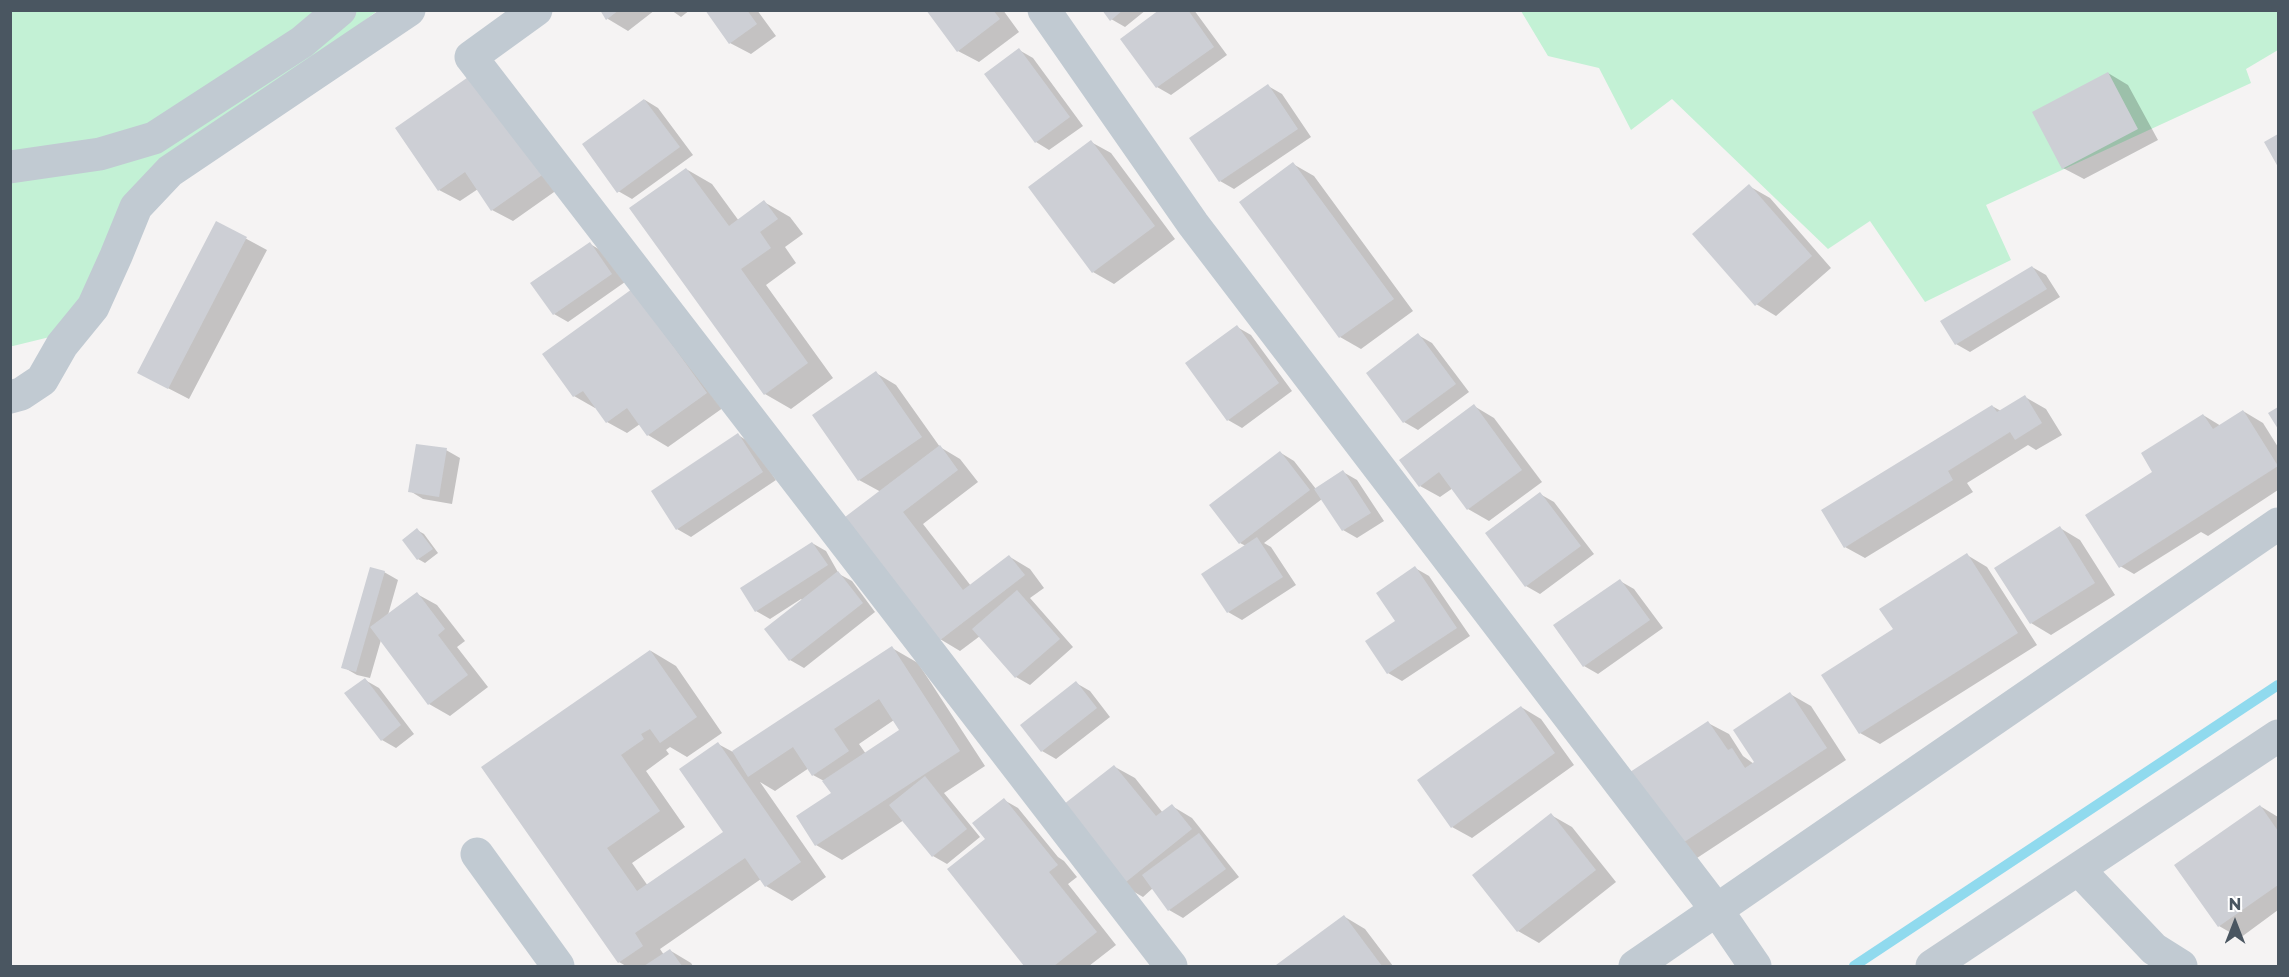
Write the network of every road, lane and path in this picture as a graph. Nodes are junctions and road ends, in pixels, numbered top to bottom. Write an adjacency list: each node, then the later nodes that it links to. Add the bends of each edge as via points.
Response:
1 (340, 10): 5 (street, via 302,42 154,138 100,154)
2 (409, 10): 6 (street, via 170,171 136,207 93,307 62,345 42,380)
3 (536, 10): 14 (street, via 471,57)
4 (1044, 10): 11 (street, via 1193,224)
5 (10, 167)
6 (10, 397)
7 (2278, 524): 11 (street)
8 (2278, 736): 10 (street)
9 (477, 854): 13 (street)
10 (2079, 870): 12 (street); 17 (street)
11 (1716, 909): 15 (street); 16 (street)
12 (2148, 958): 18 (street)
13 (558, 966)
14 (1171, 966)
15 (1635, 966)
16 (1755, 966)
17 (1932, 966)
18 (2181, 966)

